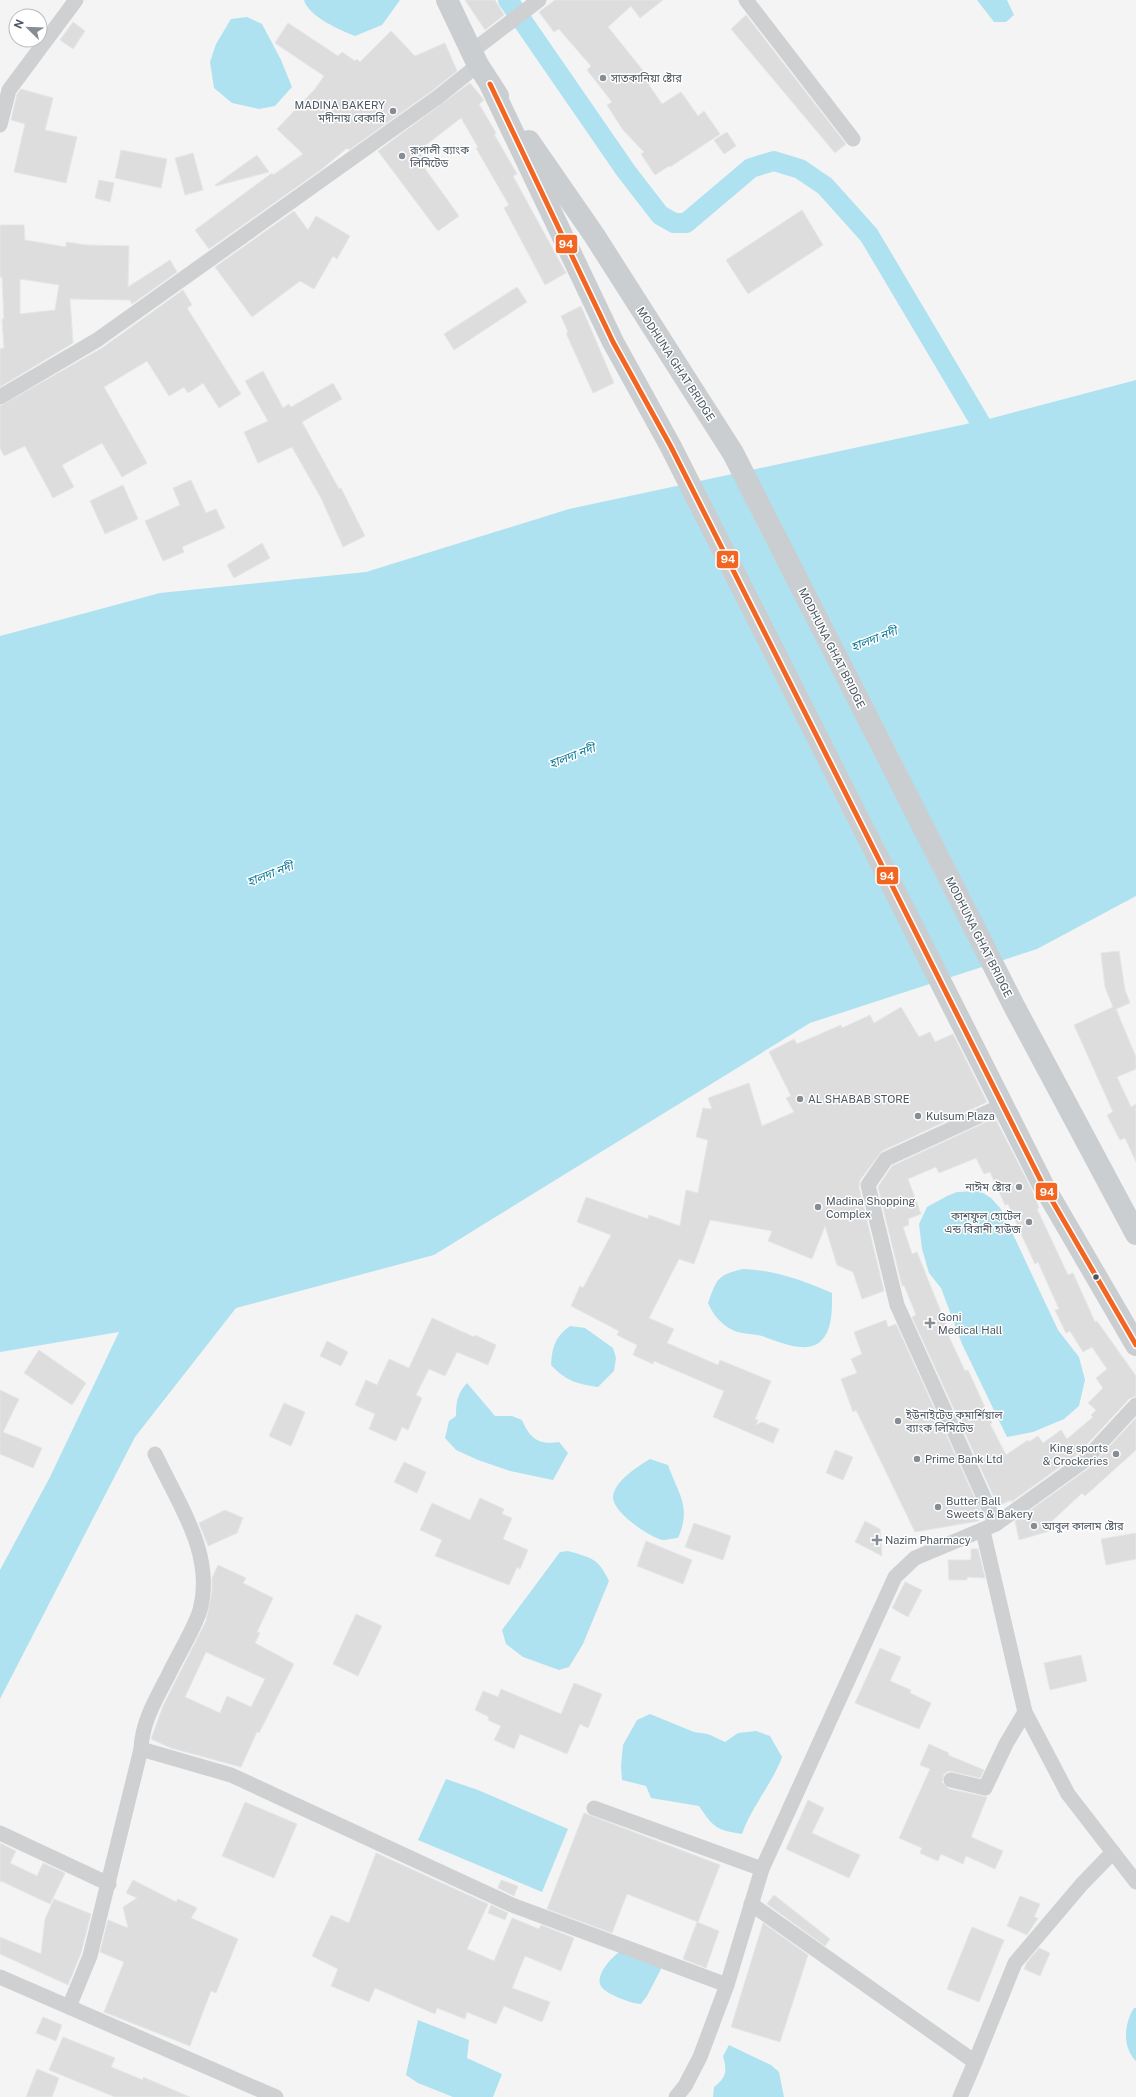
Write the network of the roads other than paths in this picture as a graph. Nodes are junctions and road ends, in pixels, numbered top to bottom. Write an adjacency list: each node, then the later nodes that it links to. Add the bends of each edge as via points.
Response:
1 (76, 0): 7 (street, via 10,90)
2 (447, 0): 5 (main road)
3 (539, 0): 5 (street)
4 (746, 0): 8 (street)
5 (475, 58): 6 (main road); 9 (street, via 438,97 97,340)
6 (490, 84): 10 (main road, via 613,342 671,447); 11 (main road, MODHUNA GHAT BRIDGE, via 594,235 733,454 1014,1006)
7 (0, 125)
8 (853, 139)
9 (0, 397)
10 (1003, 1105): 12 (main road, via 1043,1185); 15 (street, via 886,1159 868,1185 897,1305)
11 (1136, 1234)
12 (1136, 1345)
13 (1136, 1405): 15 (street, via 1084,1461)
14 (155, 1454): 17 (street, via 196,1540 202,1557 204,1578 200,1612 149,1712 142,1732)
15 (989, 1527): 16 (street); 22 (street, via 915,1558 895,1577)
16 (1025, 1712): 18 (street, via 985,1788); 21 (street, via 1068,1794)
17 (141, 1749): 24 (street); 27 (street, via 230,1774 512,1905)
18 (951, 1780)
19 (594, 1808): 22 (street)
20 (0, 1833): 24 (street)
21 (1113, 1852): 23 (street); 29 (street, via 1082,1884 1015,1963)
22 (762, 1869): 25 (street)
23 (1136, 1882)
24 (109, 1884): 28 (street, via 90,1956)
25 (752, 1904): 27 (street); 29 (street)
26 (0, 1977): 28 (street)
27 (727, 1984): 31 (street, via 700,2057 685,2086)
28 (69, 2007): 30 (street)
29 (976, 2062): 32 (street)
30 (276, 2097)
31 (676, 2097)
32 (960, 2097)

